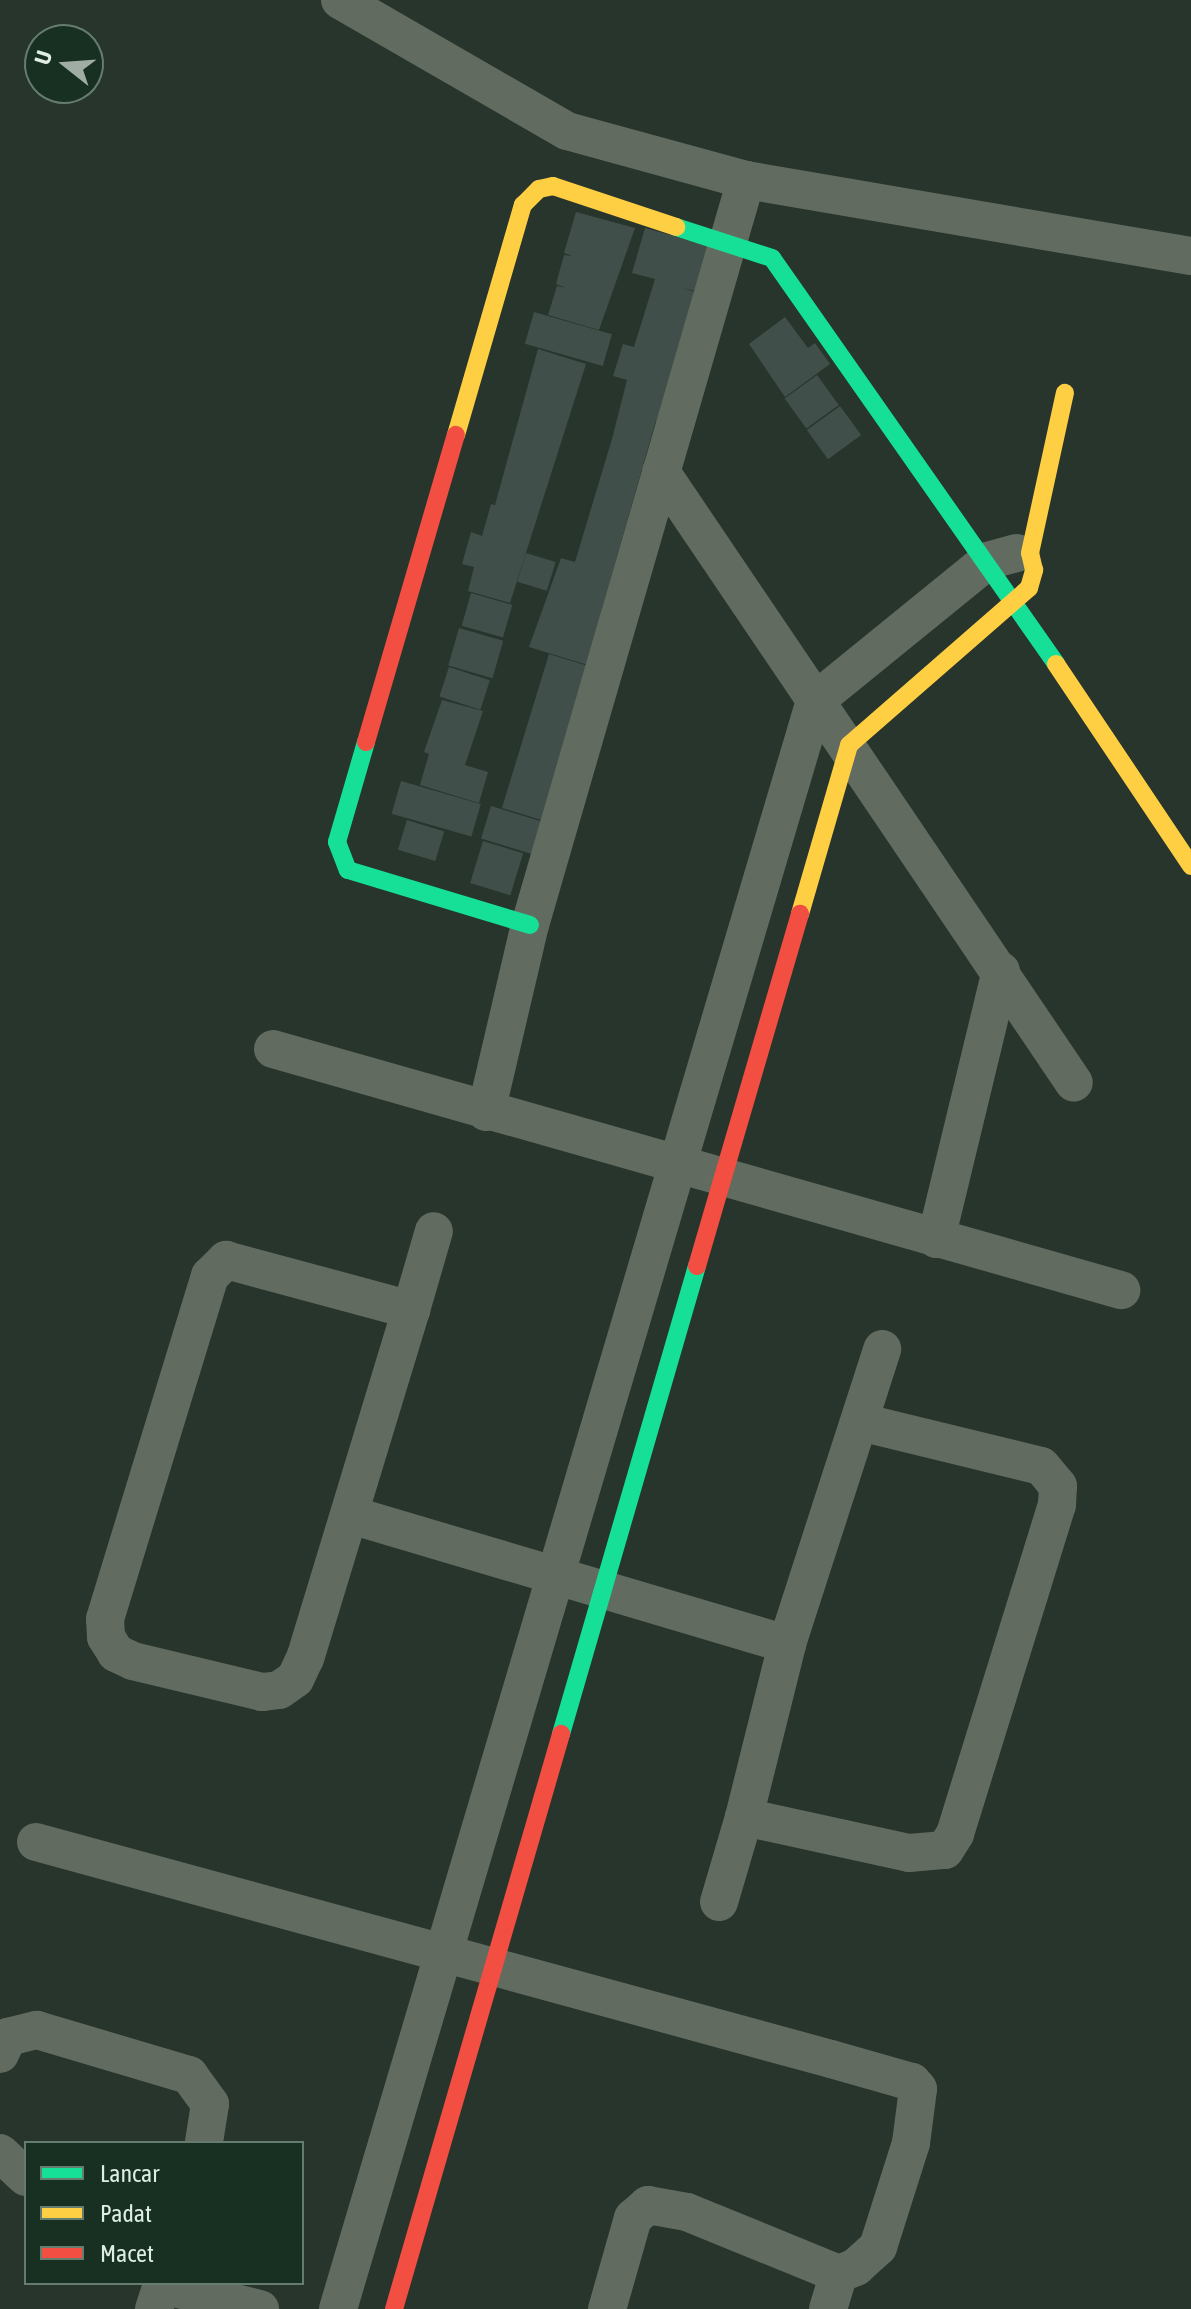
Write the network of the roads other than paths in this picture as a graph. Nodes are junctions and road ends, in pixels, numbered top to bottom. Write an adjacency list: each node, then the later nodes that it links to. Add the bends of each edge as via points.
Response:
1 (340, 0): 2 (street, via 567,131)
2 (746, 180): 3 (street); 4 (street)
3 (726, 242): 6 (street); 8 (street, via 774,260); 13 (street, via 553,186 529,195 339,828 340,857 363,878)
4 (1191, 256)
5 (1065, 393): 7 (street)
6 (661, 472): 10 (street); 13 (street)
7 (1030, 553): 8 (street); 9 (street, via 1033,580)
8 (987, 561): 9 (street); 10 (street)
9 (1013, 602): 11 (street); 12 (street)
10 (815, 701): 11 (street); 18 (street)
11 (849, 745): 14 (street); 19 (street)
12 (1191, 866)
13 (530, 925): 17 (street)
14 (1001, 971): 16 (street); 21 (street)
15 (273, 1049): 17 (street)
16 (1074, 1083)
17 (486, 1112): 18 (street)
18 (677, 1168): 19 (street); 27 (street)
19 (722, 1180): 21 (street); 28 (street)
20 (434, 1231): 23 (street)
21 (936, 1239): 22 (street)
22 (1121, 1290)
23 (411, 1310): 26 (street); 26 (street, via 238,1260 217,1266 105,1619 106,1637 116,1653 133,1661 262,1692 279,1690 295,1679 305,1658)
24 (882, 1349): 25 (street)
25 (860, 1422): 29 (street); 30 (street, via 1041,1466 1058,1486 1057,1505 955,1834 945,1850 909,1853)
26 (351, 1515): 27 (street)
27 (556, 1576): 28 (street); 33 (street)
28 (604, 1587): 29 (street); 34 (street)
29 (787, 1644): 30 (street)
30 (744, 1817): 32 (street)
31 (36, 1842): 33 (street)
32 (719, 1902)
33 (444, 1952): 34 (street); 42 (street)
34 (494, 1966): 40 (street, via 912,2082 921,2099 878,2247); 43 (street)
35 (0, 2054): 36 (street, via 8,2037 37,2030 189,2075 210,2104)
36 (204, 2141)
37 (0, 2153): 38 (street)
38 (24, 2175)
39 (160, 2290): 41 (street)
40 (833, 2291): 44 (street, via 687,2212 648,2205 633,2218)
41 (260, 2309)
42 (340, 2309)
43 (394, 2309)
44 (607, 2309)

